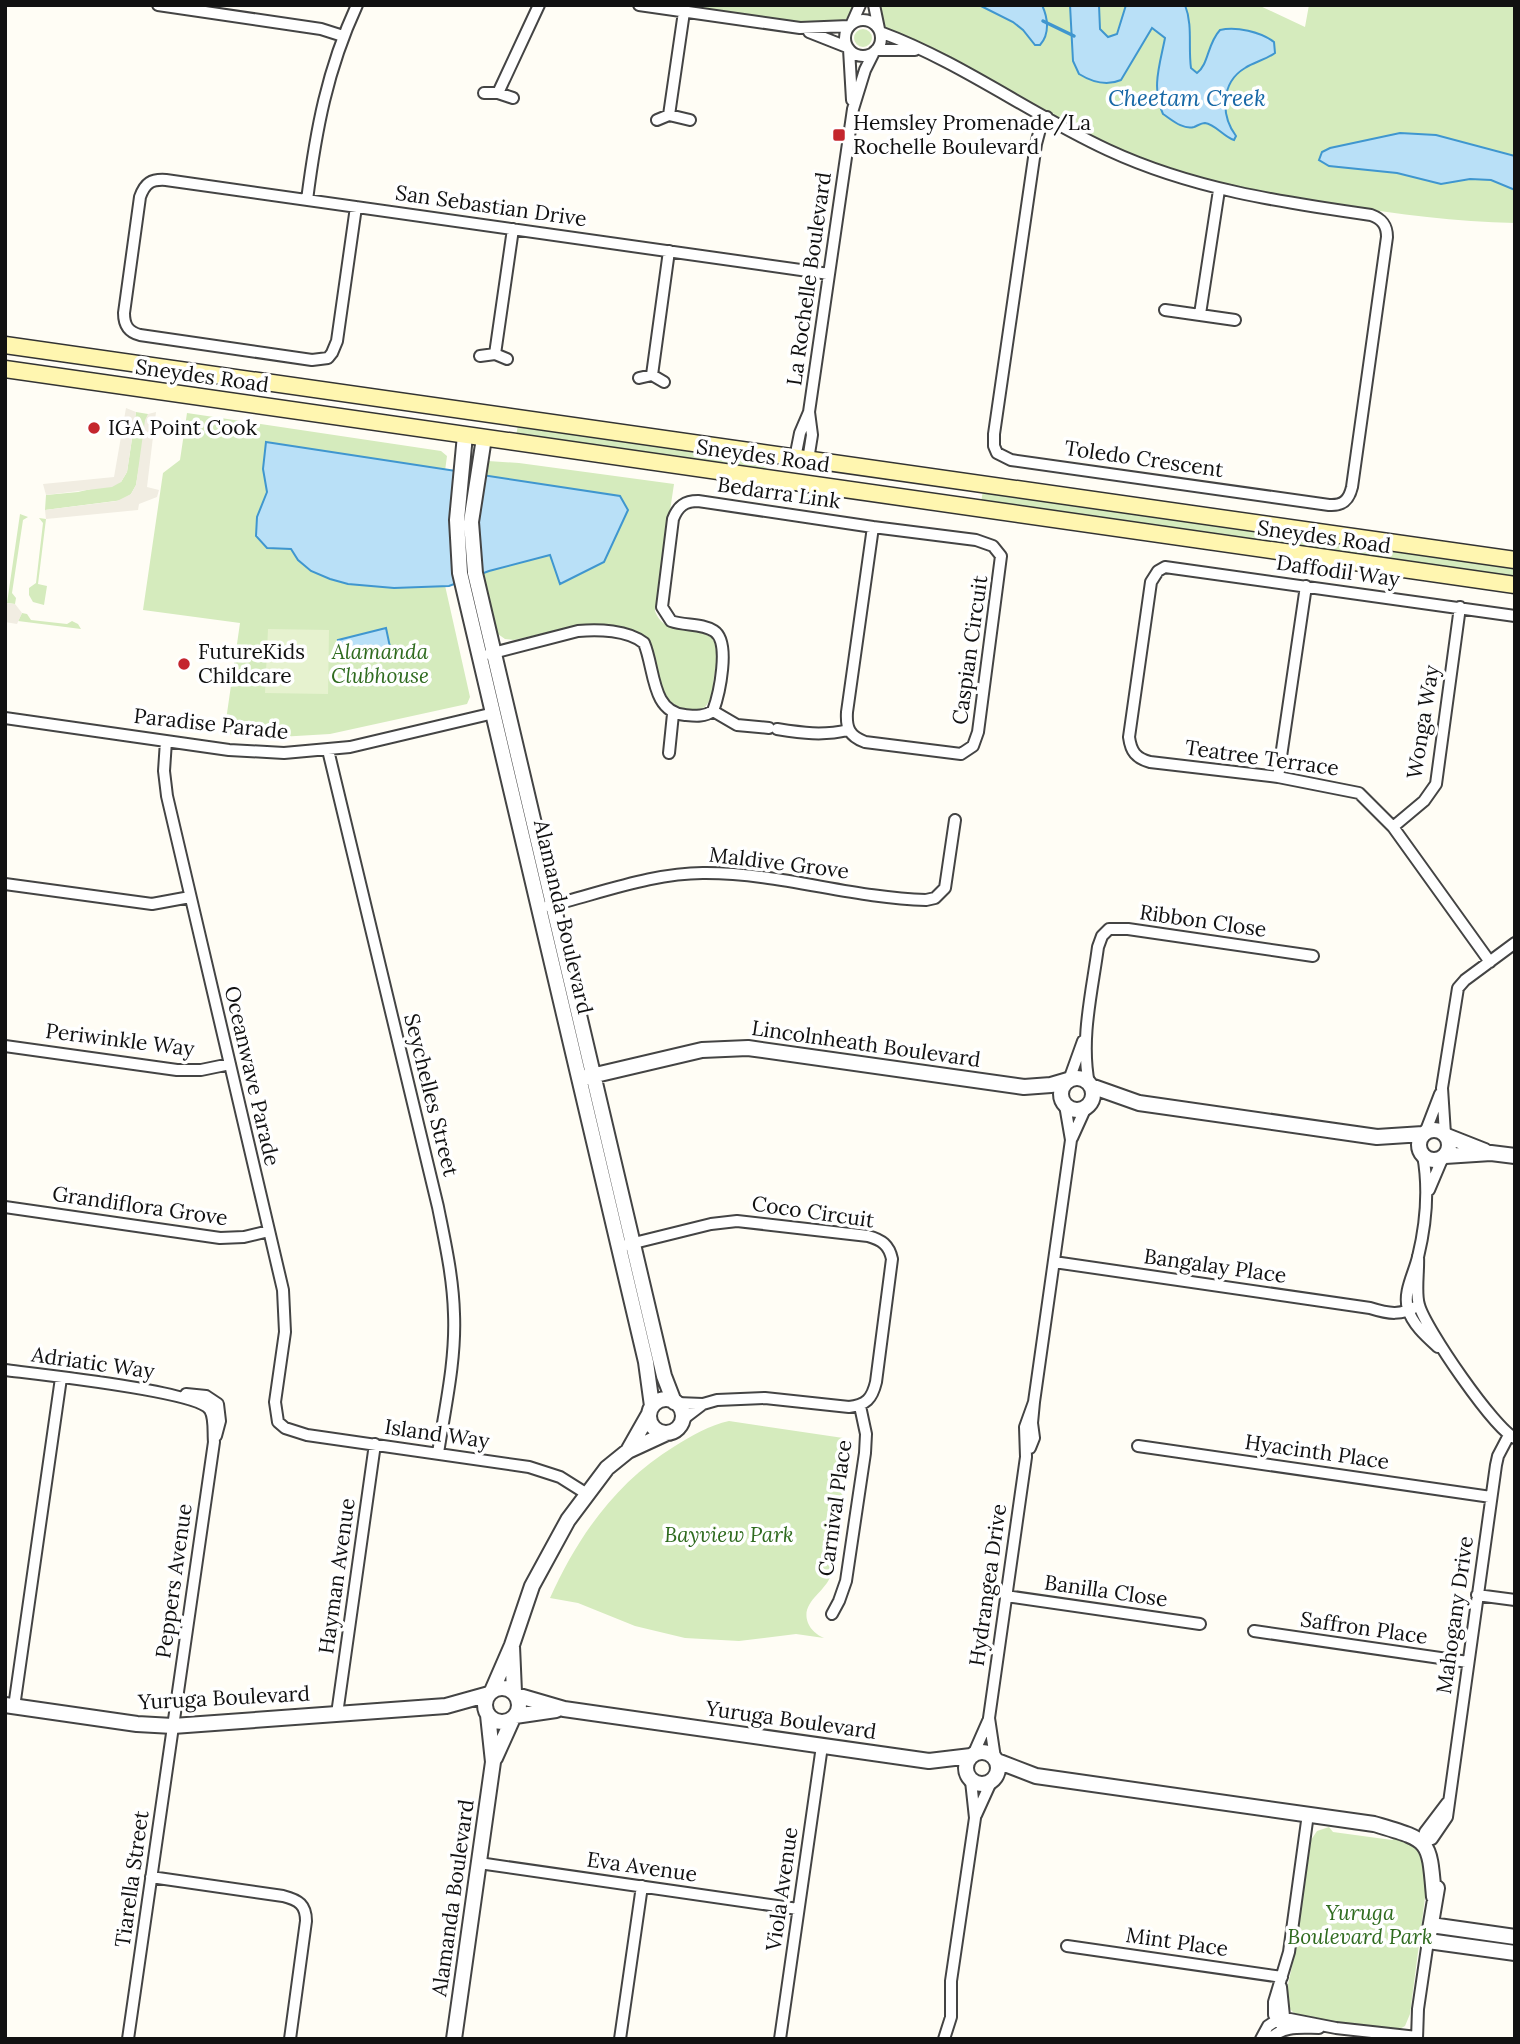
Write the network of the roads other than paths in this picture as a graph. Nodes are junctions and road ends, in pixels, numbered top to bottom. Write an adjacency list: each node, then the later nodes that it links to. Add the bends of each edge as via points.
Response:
1 (158, 5): 11 (street)
2 (357, 5): 11 (street)
3 (539, 5): 16 (street)
4 (639, 5): 7 (street)
5 (860, 5): 8 (street)
6 (874, 5): 10 (street)
7 (684, 12): 9 (street); 19 (street)
8 (850, 24): 9 (street); 10 (street, via 867,20); 12 (street, via 845,36)
9 (800, 28): 12 (street)
10 (880, 31): 13 (street); 14 (street)
11 (343, 36): 24 (street, via 320,110)
12 (848, 48): 14 (street, via 863,56); 18 (street, La Rochelle Boulevard)
13 (921, 50): 14 (street); 20 (street)
14 (875, 51): 18 (street, La Rochelle Boulevard)
15 (484, 93): 16 (street)
16 (498, 93): 17 (street)
17 (513, 98)
18 (853, 109): 28 (street, La Rochelle Boulevard)
19 (669, 115): 21 (street); 22 (street)
20 (1047, 117): 23 (street, via 1128,159); 23 (street, Toledo Crescent, via 1036,144 995,434 997,453 1005,458 1329,505 1345,502 1354,474 1388,237 1384,224 1371,215)
21 (657, 120)
22 (690, 120)
23 (1219, 190): 30 (street)
24 (307, 200): 25 (street, San Sebastian Drive); 25 (street, San Sebastian Drive, via 159,179 148,183 140,197 124,313 129,330 312,360 328,358 335,347)
25 (356, 207): 26 (street, San Sebastian Drive)
26 (513, 229): 27 (street, San Sebastian Drive); 33 (street)
27 (669, 251): 28 (street, San Sebastian Drive); 37 (street)
28 (829, 274): 43 (street, La Rochelle Boulevard, via 810,412 800,433)
29 (1165, 310): 30 (street)
30 (1200, 314): 31 (street)
31 (1235, 320)
32 (5, 345): 40 (main road, Sneydes Road)
33 (495, 354): 34 (street); 35 (street)
34 (480, 356)
35 (508, 359)
36 (5, 369): 41 (main road, Sneydes Road)
37 (652, 375): 38 (street); 39 (street)
38 (639, 378)
39 (664, 382)
40 (479, 413): 41 (main road); 42 (main road); 43 (main road, Sneydes Road)
41 (465, 435): 42 (main road, Sneydes Road); 49 (street, Alamanda Boulevard, via 457,535)
42 (484, 438): 44 (main road, Sneydes Road); 49 (street, Alamanda Boulevard, via 471,522)
43 (802, 459): 44 (main road); 46 (main road, Sneydes Road)
44 (799, 483): 48 (main road, Sneydes Road)
45 (873, 527): 54 (street, Bedarra Link, via 698,501 680,506 673,519 662,607 671,621 709,629 722,640); 58 (street); 58 (street, Caspian Circuit, via 985,543 998,550 1002,565 973,746 961,754 949,753 865,742)
46 (1515, 560)
47 (1158, 571): 50 (street, Daffodil Way, via 1173,566); 62 (street, Teatree Terrace, via 1151,582 1130,747 1140,759 1150,762)
48 (1515, 585)
49 (470, 586): 53 (street, Alamanda Boulevard)
50 (1306, 586): 51 (street, Daffodil Way); 62 (street)
51 (1460, 607): 52 (street, Daffodil Way); 64 (street, Wonga Way, via 1436,784 1424,801)
52 (1515, 616)
53 (487, 654): 55 (street, Alamanda Boulevard); 56 (street, via 578,631 630,635 644,643 659,699)
54 (713, 711): 56 (street, via 699,717); 58 (street, via 737,725 814,734)
55 (501, 712): 60 (street, Paradise Parade); 67 (street, Alamanda Boulevard); 68 (street, Alamanda Boulevard)
56 (673, 714): 61 (street)
57 (5, 718): 59 (street, Paradise Parade)
58 (848, 730)
59 (166, 741): 60 (street, Paradise Parade, via 247,752); 66 (street, Oceanwave Parade, via 165,782)
60 (328, 750): 112 (street, Seychelles Street, via 451,1271 453,1349)
61 (669, 753)
62 (1279, 777): 64 (street, Teatree Terrace, via 1359,793)
63 (955, 820): 67 (street, Maldive Grove, via 946,888 926,900 704,873 659,878)
64 (1393, 827): 71 (street, Teatree Terrace)
65 (5, 884): 66 (street, via 152,904)
66 (190, 897): 74 (street, Oceanwave Parade)
67 (555, 905): 68 (street, Maldive Grove); 75 (street, Alamanda Boulevard)
68 (539, 908): 76 (street, Alamanda Boulevard)
69 (1515, 943): 71 (street)
70 (1313, 956): 72 (street, Ribbon Close, via 1109,929 1098,947)
71 (1490, 962): 80 (street, via 1458,988)
72 (1086, 1032): 77 (street, Ribbon Close); 78 (street, Ribbon Close)
73 (5, 1046): 74 (street, Periwinkle Way, via 177,1070)
74 (230, 1064): 94 (street, Oceanwave Parade)
75 (594, 1076): 76 (street, Lincolnheath Boulevard); 79 (street, Lincolnheath Boulevard, via 702,1050 748,1048); 95 (street, Alamanda Boulevard)
76 (579, 1079): 95 (street, Alamanda Boulevard)
77 (1069, 1080): 78 (street, via 1080,1078); 79 (street, Lincolnheath Boulevard); 82 (street, via 1061,1092)
78 (1090, 1085): 81 (street); 83 (street, via 1093,1096)
79 (1024, 1087): 82 (street, Lincolnheath Boulevard)
80 (1442, 1088): 84 (street); 85 (street)
81 (1139, 1103): 83 (street); 86 (street)
82 (1064, 1104): 83 (street, via 1075,1110); 87 (street, Hydrangea Drive)
83 (1087, 1106): 87 (street, Hydrangea Drive)
84 (1424, 1133): 85 (street, via 1435,1129); 86 (street); 89 (street, via 1419,1142)
85 (1446, 1135): 88 (street); 90 (street, via 1450,1146)
86 (1377, 1137): 89 (street)
87 (1071, 1140): 96 (street, Hydrangea Drive)
88 (1491, 1153): 90 (street); 91 (street)
89 (1422, 1154): 90 (street, via 1433,1160); 92 (street)
90 (1444, 1156): 92 (street)
91 (1515, 1156)
92 (1427, 1193): 97 (street)
93 (5, 1207): 94 (street, Grandiflora Grove, via 206,1237 233,1238)
94 (269, 1231): 106 (street, Oceanwave Parade, via 286,1321 275,1402)
95 (626, 1245): 100 (street, Alamanda Boulevard); 102 (street, Coco Circuit, via 737,1221 879,1239 892,1259 873,1393); 104 (street, Alamanda Boulevard)
96 (1054, 1262): 97 (street, Bangalay Place, via 1370,1308); 116 (street, Hydrangea Drive, via 1034,1402 1034,1438 1026,1457)
97 (1411, 1307): 108 (street)
98 (5, 1370): 99 (street, Adriatic Way)
99 (61, 1378): 103 (street, Adriatic Way, via 176,1395); 125 (street)
100 (675, 1402): 101 (street); 104 (street, via 660,1400); 105 (street)
101 (703, 1404): 102 (street, via 754,1398); 105 (street)
102 (860, 1406): 118 (street, Carnival Place, via 866,1434 864,1453 846,1581)
103 (214, 1407): 132 (street, Peppers Avenue, via 214,1442)
104 (651, 1410): 107 (street, via 653,1428); 111 (street)
105 (682, 1420): 107 (street, via 677,1429)
106 (278, 1422): 109 (street, Island Way, via 307,1435)
107 (667, 1433): 111 (street)
108 (1512, 1437): 114 (street, Mahogany Drive, via 1498,1456)
109 (375, 1444): 112 (street, Island Way); 128 (street, Hayman Avenue)
110 (1138, 1446): 114 (street, Hyacinth Place)
111 (628, 1451): 113 (street)
112 (438, 1453): 113 (street, Island Way, via 540,1470)
113 (587, 1494): 121 (street, via 539,1570)
114 (1491, 1497): 115 (street, Mahogany Drive)
115 (1477, 1595): 117 (street); 122 (street, Mahogany Drive)
116 (1006, 1596): 119 (street, Banilla Close); 131 (street, Hydrangea Drive)
117 (1515, 1600)
118 (832, 1614)
119 (1200, 1624)
120 (1254, 1631): 122 (street, Saffron Place)
121 (512, 1645): 123 (street); 124 (street)
122 (1468, 1662): 143 (street, Mahogany Drive, via 1447,1803)
123 (490, 1692): 124 (street, via 506,1688); 126 (street, Yuruga Boulevard); 129 (street, via 485,1704)
124 (515, 1693): 127 (street, Yuruga Boulevard); 130 (street, via 520,1705)
125 (10, 1706): 132 (street, Yuruga Boulevard)
126 (446, 1706): 128 (street, Yuruga Boulevard); 129 (street, Yuruga Boulevard)
127 (564, 1709): 130 (street, Yuruga Boulevard); 133 (street, Yuruga Boulevard)
128 (337, 1714): 132 (street, Yuruga Boulevard)
129 (488, 1714): 130 (street, via 502,1722); 137 (street, Alamanda Boulevard)
130 (514, 1717): 137 (street, Alamanda Boulevard)
131 (989, 1718): 134 (street, Hydrangea Drive); 135 (street, Hydrangea Drive)
132 (173, 1726): 145 (street, Tiarella Street)
133 (822, 1746): 136 (street, Yuruga Boulevard); 147 (street, Viola Avenue)
134 (972, 1755): 135 (street, via 982,1752); 136 (street, Yuruga Boulevard); 139 (street, via 965,1770)
135 (996, 1760): 138 (street); 140 (street, via 998,1772)
136 (929, 1761): 139 (street, Yuruga Boulevard)
137 (494, 1762): 144 (street, Alamanda Boulevard)
138 (1036, 1776): 140 (street); 141 (street)
139 (970, 1780): 140 (street, via 981,1785); 142 (street)
140 (992, 1781): 142 (street)
141 (1308, 1815): 143 (street, via 1408,1824); 153 (street)
142 (975, 1818): 161 (street, via 951,1981 951,2017)
143 (1426, 1838): 148 (street, via 1441,1861)
144 (479, 1863): 146 (street, Eva Avenue); 158 (street, Alamanda Boulevard)
145 (151, 1877): 156 (street, Tiarella Street); 157 (street, via 283,1896 304,1906 306,1922)
146 (642, 1886): 147 (street, Eva Avenue); 159 (street)
147 (798, 1909): 160 (street, Viola Avenue)
148 (1431, 1925): 149 (street); 150 (street)
149 (1515, 1937)
150 (1428, 1941): 152 (street); 155 (street)
151 (1067, 1946): 153 (street, Mint Place)
152 (1515, 1953)
153 (1282, 1981): 154 (street)
154 (1282, 2023): 155 (street); 162 (street, via 1268,2026); 163 (street)
155 (1417, 2038)
156 (128, 2039)
157 (290, 2039)
158 (454, 2039)
159 (620, 2039)
160 (780, 2039)
161 (944, 2039)
162 (1261, 2039)
163 (1270, 2039)

